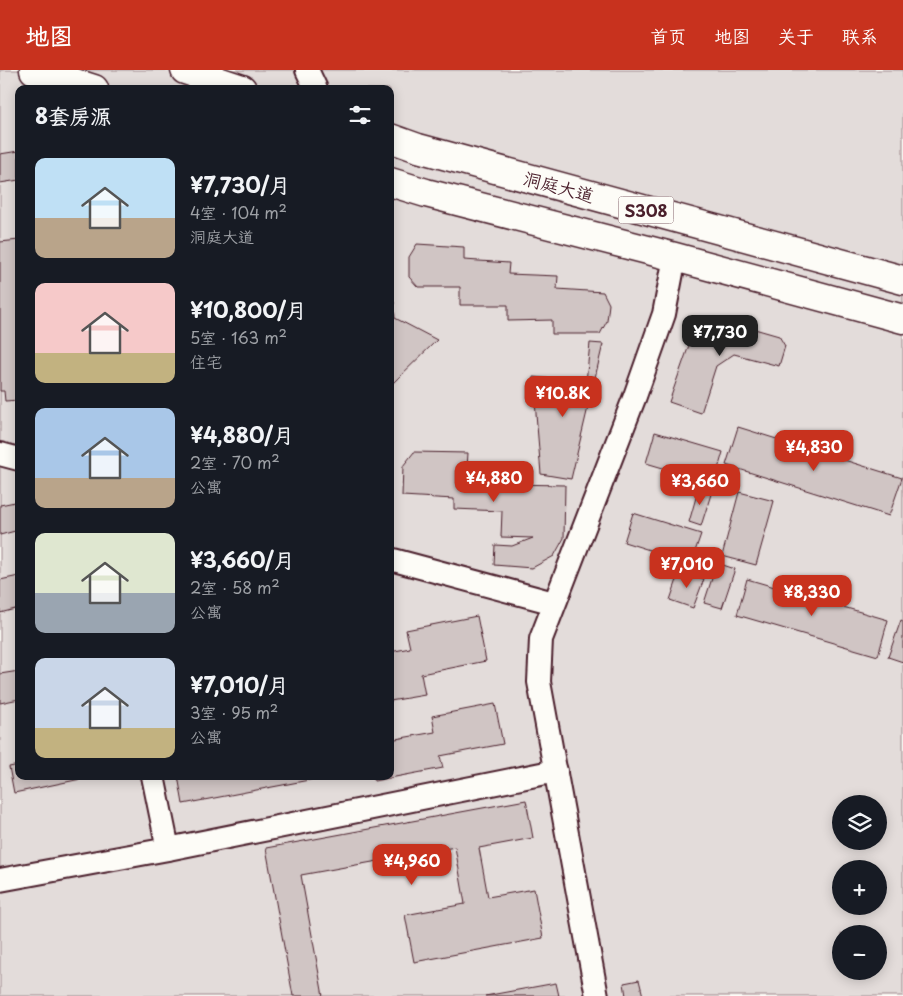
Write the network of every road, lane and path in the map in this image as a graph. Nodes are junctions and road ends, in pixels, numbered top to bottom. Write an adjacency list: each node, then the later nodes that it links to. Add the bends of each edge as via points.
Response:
1 (34, 70): 4 (main road)
2 (185, 70): 5 (main road)
3 (307, 70): 6 (street)
4 (81, 85)
5 (230, 85)
6 (314, 85)
7 (394, 139): 10 (main road, 洞庭大道 / S308)
8 (394, 183): 9 (main road, S308)
9 (675, 257): 11 (main road, S308); 15 (street, via 664,314)
10 (903, 280)
11 (903, 319)
12 (0, 454): 13 (street)
13 (15, 458)
14 (394, 560): 15 (street)
15 (554, 603): 16 (street, via 540,639 539,682)
16 (556, 771): 18 (street); 20 (street)
17 (154, 780): 18 (street)
18 (168, 849): 19 (street)
19 (0, 880)
20 (597, 996)

